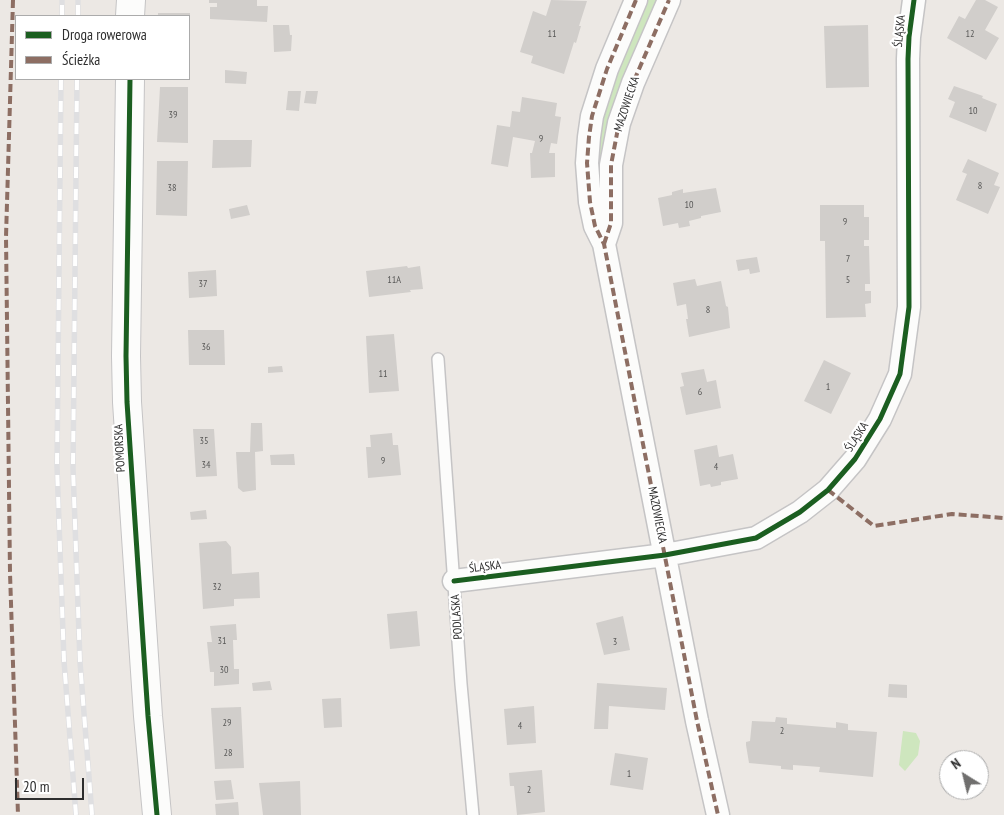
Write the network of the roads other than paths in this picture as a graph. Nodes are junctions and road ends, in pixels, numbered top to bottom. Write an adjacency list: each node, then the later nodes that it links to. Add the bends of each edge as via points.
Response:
1 (131, 0): 5 (street)
2 (636, 0): 7 (street, MAZOWIECKA, via 607,69 589,137 590,202 595,226)
3 (669, 0): 7 (street, MAZOWIECKA, via 619,123 611,165 611,223)
4 (914, 0): 9 (street, ŚLĄSKA, via 908,59 909,307 900,374 880,419 855,459 828,490 800,512 756,538)
5 (130, 15)
6 (130, 80): 11 (street, POMORSKA, via 127,402)
7 (604, 244): 9 (street, MAZOWIECKA)
8 (438, 359): 10 (lane, PODLASKA)
9 (665, 555): 10 (street, ŚLĄSKA); 13 (street, MAZOWIECKA, via 696,722)
10 (454, 581): 12 (lane, PODLASKA)
11 (157, 815)
12 (473, 815)
13 (718, 815)

